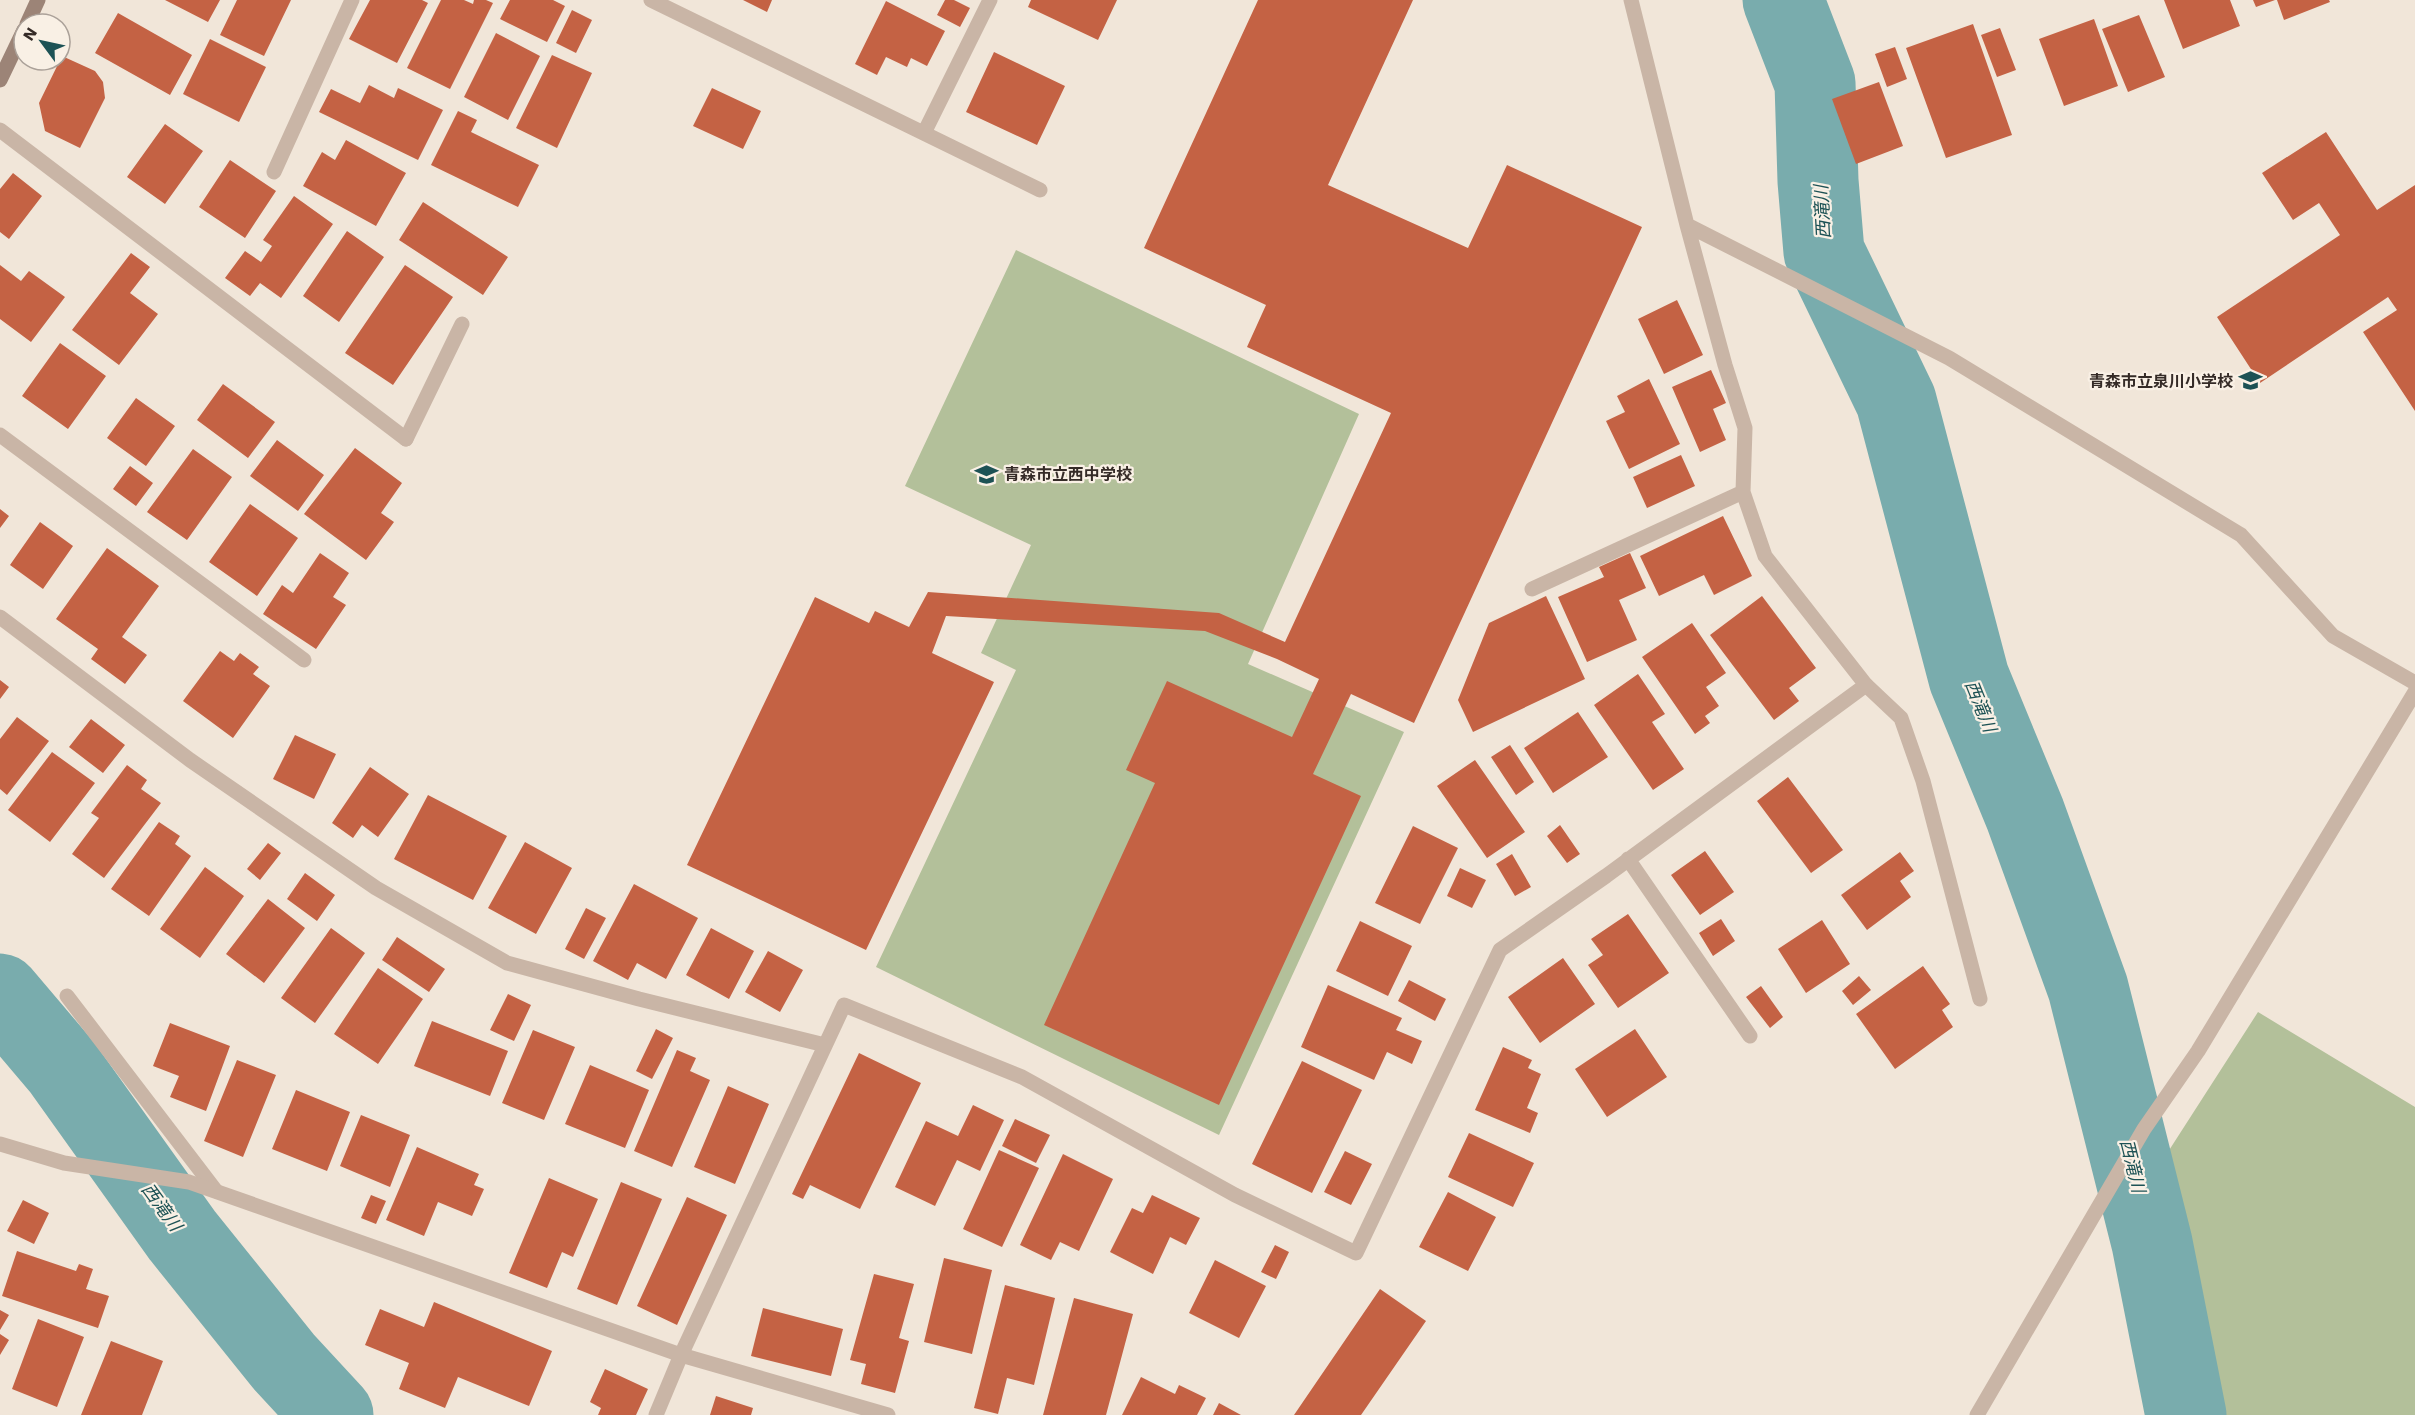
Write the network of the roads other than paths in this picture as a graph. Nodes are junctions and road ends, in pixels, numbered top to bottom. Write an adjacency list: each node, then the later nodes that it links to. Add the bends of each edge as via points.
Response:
1 (352, 0): 9 (street)
2 (990, 0): 8 (street)
3 (1631, 0): 11 (street)
4 (654, 1): 8 (street)
5 (12, 55): 6 (street)
6 (0, 80)
7 (0, 130): 12 (street, via 406,439)
8 (924, 133): 10 (street)
9 (274, 172)
10 (1041, 190)
11 (1687, 225): 14 (street, via 1745,428); 18 (street, via 1949,358 2241,535 2333,636)
12 (462, 324)
13 (0, 435): 17 (street)
14 (1743, 492): 15 (street); 19 (street, via 1766,556)
15 (1532, 588)
16 (0, 617): 25 (street, via 190,760 376,888 507,963)
17 (304, 660)
18 (2415, 683)
19 (1866, 685): 21 (street); 23 (street, via 1901,718 1923,781)
20 (2415, 692): 31 (street, via 2198,1051 2144,1129)
21 (1628, 859): 24 (street); 25 (street, via 1500,950 1356,1254 1235,1195 1022,1077 844,1005)
22 (67, 996): 27 (street)
23 (1980, 999)
24 (1750, 1036)
25 (825, 1045): 28 (street)
26 (0, 1144): 27 (street, via 63,1163 189,1182)
27 (216, 1191): 28 (street)
28 (681, 1355): 29 (street); 30 (street)
29 (656, 1415)
30 (888, 1415)
31 (1977, 1415)

